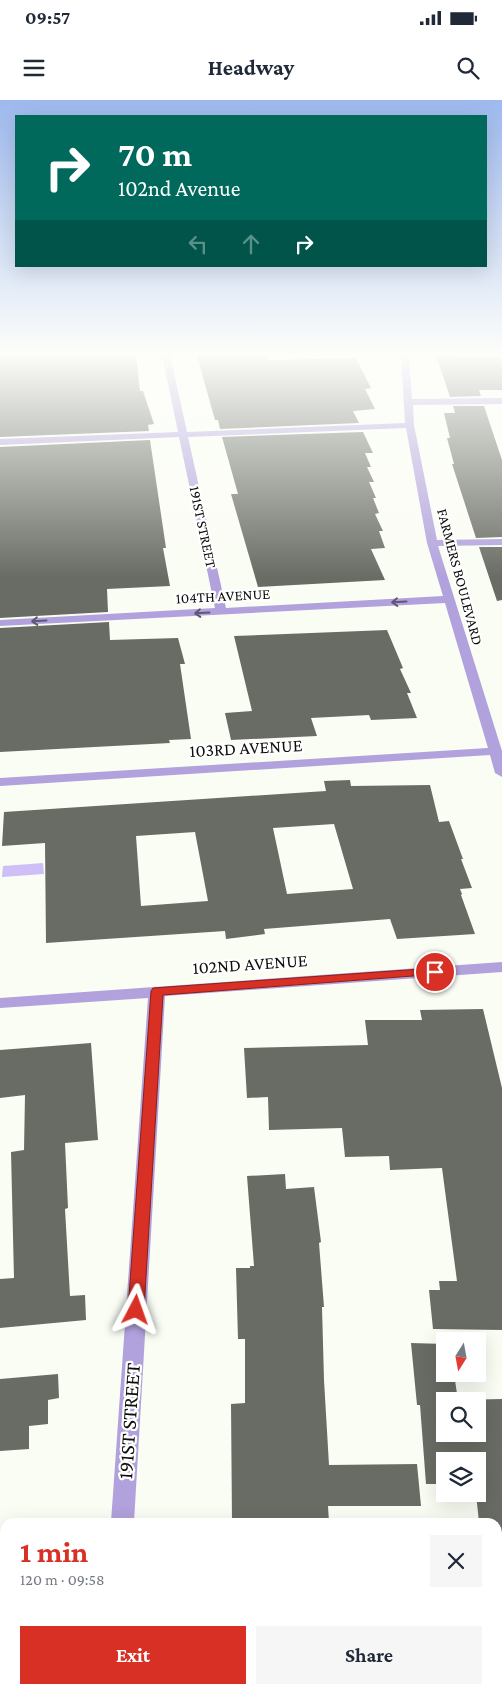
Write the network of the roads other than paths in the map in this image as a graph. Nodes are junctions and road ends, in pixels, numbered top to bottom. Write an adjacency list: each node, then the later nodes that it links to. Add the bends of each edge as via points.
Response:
1 (182, 429): 4 (street, 191ST STREET)
2 (301, 429): 4 (street)
3 (411, 429): 7 (street, FARMERS BOULEVARD)
4 (183, 434): 5 (street); 9 (street, 191ST STREET)
5 (0, 442)
6 (502, 542): 7 (street)
7 (432, 543): 8 (street, FARMERS BOULEVARD)
8 (448, 599): 9 (street, 104TH AVENUE, one-way to 9); 11 (street, FARMERS BOULEVARD)
9 (221, 612): 10 (street, 104TH AVENUE, one-way to 10)
10 (0, 623)
11 (495, 751): 12 (street, FARMERS BOULEVARD); 13 (street, 103RD AVENUE)
12 (502, 773)
13 (0, 782)
14 (502, 967): 15 (street, 102ND AVENUE)
15 (157, 991): 16 (street, 102ND AVENUE); 17 (street, 191ST STREET)
16 (0, 1003)
17 (122, 1518)

